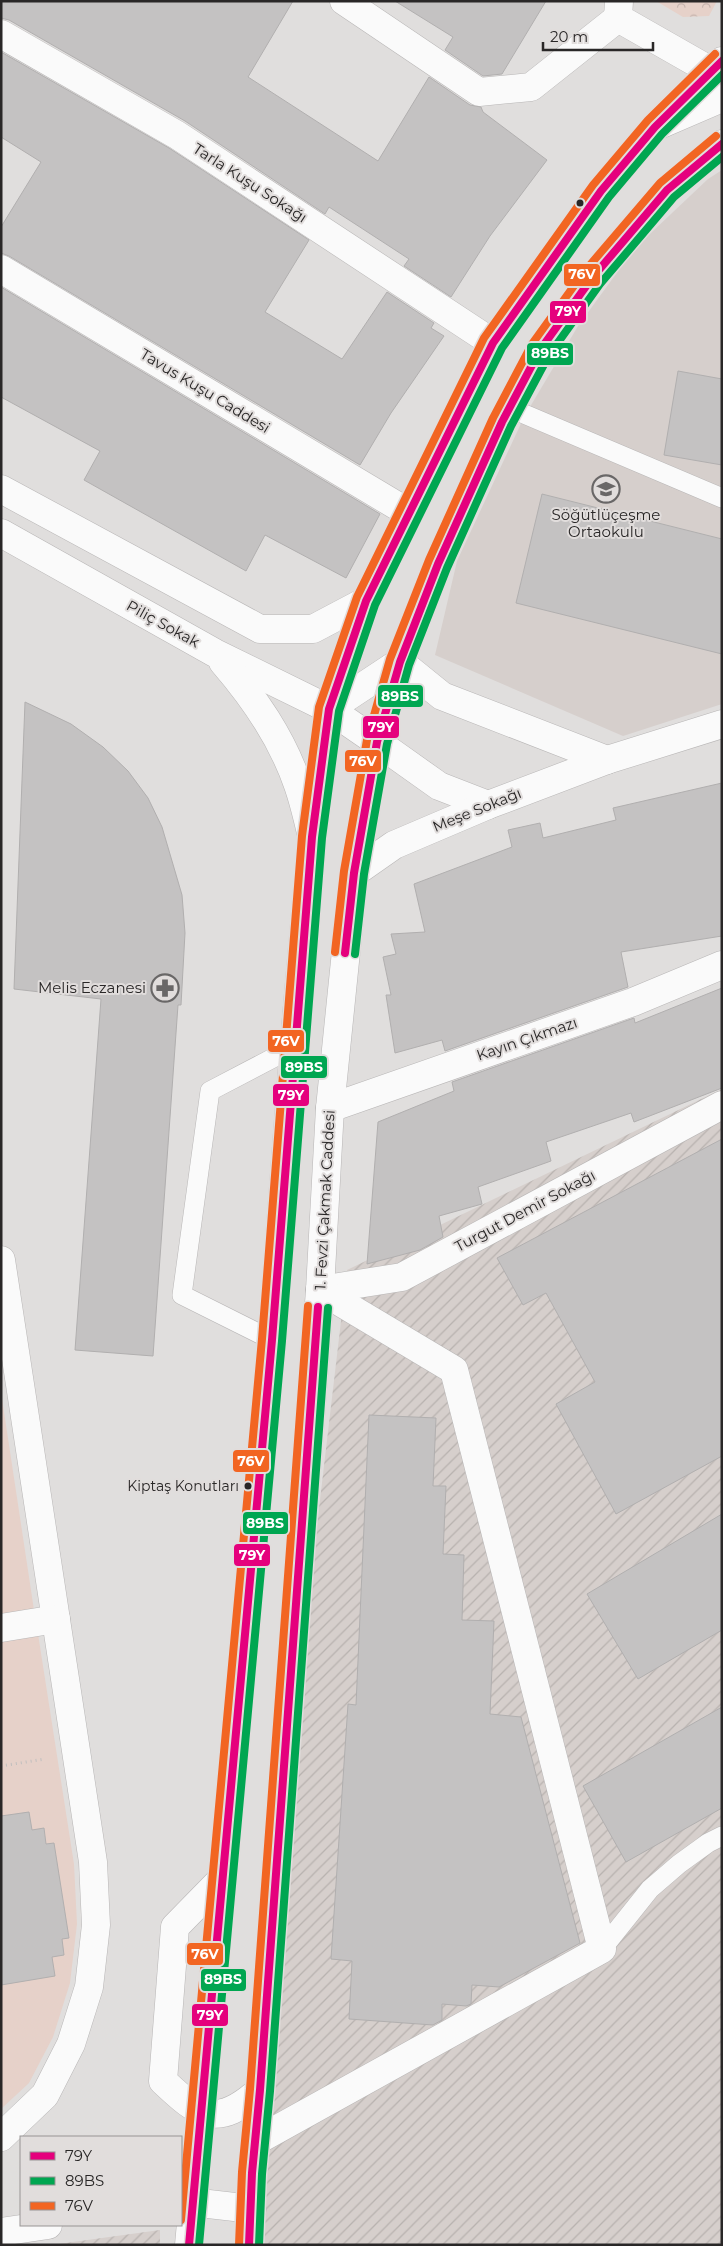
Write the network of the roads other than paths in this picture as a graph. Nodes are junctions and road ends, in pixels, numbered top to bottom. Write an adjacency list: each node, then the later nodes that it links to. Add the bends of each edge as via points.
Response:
1 (344, 1): 2 (street, via 478,92 531,87)
2 (618, 10): 4 (street)
3 (1, 34): 9 (street, Tarla Kuşu Sokağı, via 177,135)
4 (716, 66): 6 (street)
5 (722, 98): 6 (street)
6 (655, 127): 9 (street, via 602,192)
7 (722, 144): 10 (street, 1. Fevzi Çakmak Caddesi, via 667,190 592,278 540,350)
8 (1, 269): 13 (street, Tavus Kuşu Caddesi)
9 (493, 342): 13 (street)
10 (510, 408): 12 (lane); 19 (street, 1. Fevzi Çakmak Caddesi, via 438,564)
11 (1, 489): 14 (street)
12 (722, 498)
13 (409, 513): 17 (street)
14 (60, 521): 16 (street); 17 (street, via 260,629 313,629)
15 (1, 533): 16 (street, Piliç Sokak)
16 (42, 556): 18 (street, Piliç Sokak)
17 (366, 601): 20 (street)
18 (215, 653): 20 (street, Piliç Sokak); 25 (street, via 250,693 277,736 298,785)
19 (400, 662): 20 (street); 22 (street, 1. Fevzi Çakmak Caddesi); 23 (street, via 442,696)
20 (329, 709): 22 (street, Piliç Sokak); 25 (street)
21 (722, 724): 23 (street, Meşe Sokağı)
22 (377, 742): 24 (street, Piliç Sokak, via 439,786); 26 (street, 1. Fevzi Çakmak Caddesi)
23 (607, 760): 24 (street, Meşe Sokağı)
24 (488, 805): 26 (street, Meşe Sokağı, via 394,845)
25 (312, 837): 28 (street)
26 (354, 873): 30 (street, 1. Fevzi Çakmak Caddesi)
27 (722, 965): 30 (street, Kayın Çıkmazı, via 633,1002)
28 (294, 1047): 33 (street); 33 (lane, via 210,1091 182,1295)
29 (722, 1106): 32 (street, Turgut Demir Sokağı, via 402,1276)
30 (330, 1108): 32 (street, 1. Fevzi Çakmak Caddesi)
31 (1, 1260): 34 (street)
32 (320, 1290): 38 (street, via 454,1370); 39 (street, 1. Fevzi Çakmak Caddesi)
33 (272, 1340): 37 (street)
34 (56, 1619): 35 (street); 41 (street, via 93,1862 96,1925 89,1987 72,2044 45,2095)
35 (1, 1628)
36 (722, 1836): 38 (lane, via 679,1864 650,1889)
37 (221, 1880): 40 (street); 40 (street, via 175,1927 163,2081)
38 (602, 1949): 42 (street)
39 (260, 2090): 40 (street, via 243,2106 220,2114); 42 (street, 1. Fevzi Çakmak Caddesi)
40 (200, 2111): 43 (street)
41 (1, 2137)
42 (256, 2141): 44 (street, 1. Fevzi Çakmak Caddesi)
43 (186, 2202): 44 (street); 47 (street)
44 (252, 2209): 48 (street, 1. Fevzi Çakmak Caddesi)
45 (41, 2226): 46 (street)
46 (1, 2232)
47 (189, 2245)
48 (249, 2245)

